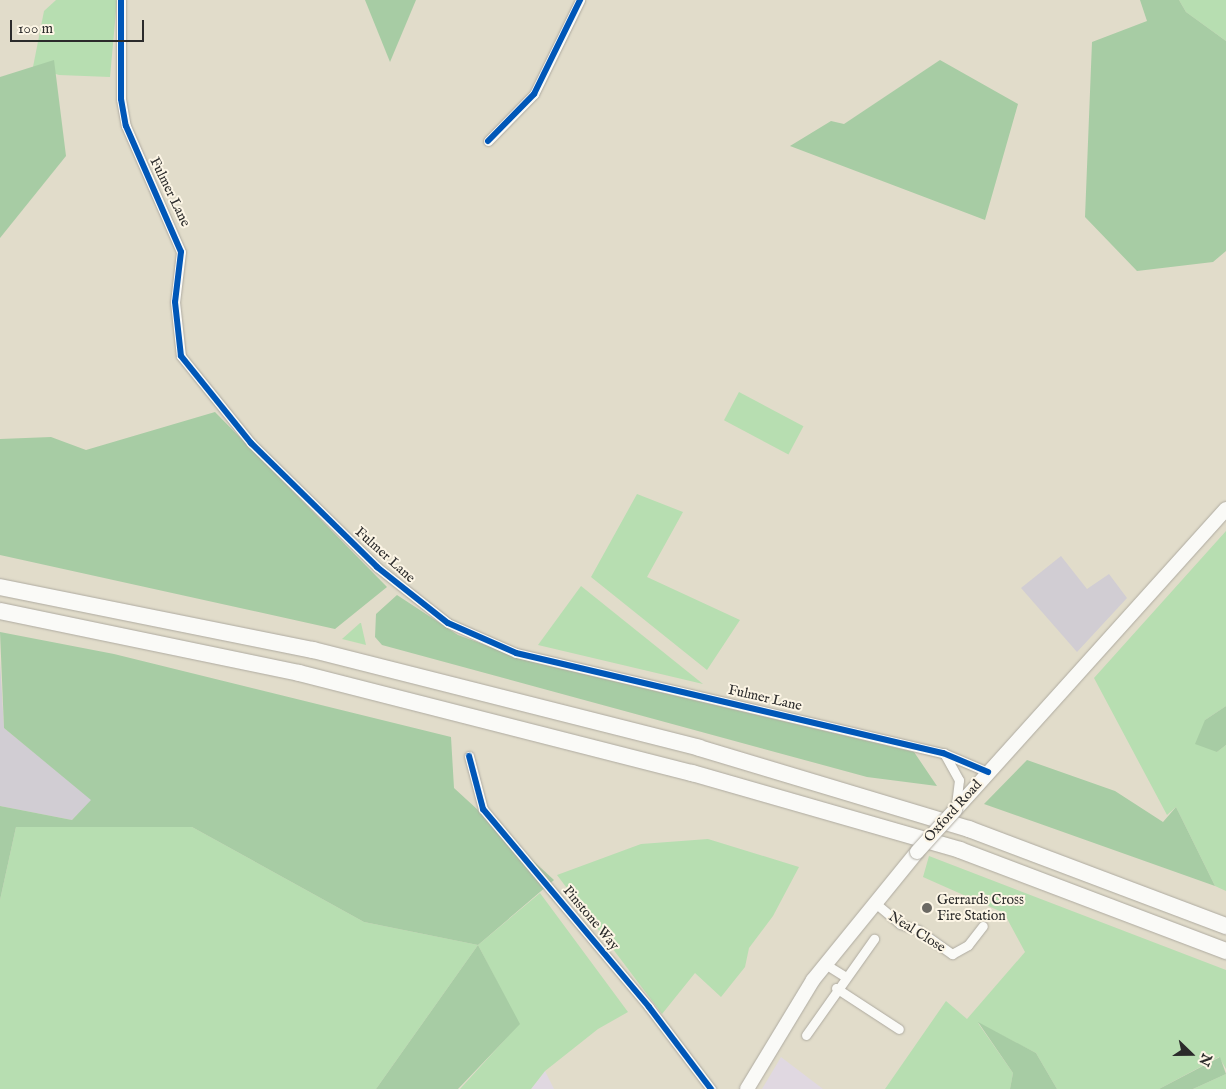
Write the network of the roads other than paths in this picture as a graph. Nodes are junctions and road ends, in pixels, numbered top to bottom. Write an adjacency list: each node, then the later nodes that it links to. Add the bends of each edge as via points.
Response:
1 (121, 0): 9 (street, Fulmer Lane, via 121,99 126,126 181,252 175,302 181,356 239,431 377,567 448,623 516,653)
2 (580, 0): 3 (street, via 534,94)
3 (488, 141)
4 (1226, 509): 11 (main road, Oxford Road)
5 (0, 576): 7 (highway)
6 (0, 587): 7 (highway)
7 (62, 598): 15 (highway, via 322,652 707,750 968,829)
8 (0, 611): 17 (highway, via 300,673 692,773 960,850)
9 (943, 753): 11 (street, Fulmer Lane); 12 (street, via 959,780)
10 (469, 756): 23 (street, Pinstone Way, via 483,809 649,1007)
11 (988, 772): 12 (main road, Oxford Road)
12 (955, 810): 13 (main road, Oxford Road, bridge)
13 (874, 902): 14 (street, Neal Close, via 900,924 918,930 952,954 968,945); 18 (main road, Oxford Road)
14 (983, 926)
15 (1226, 926)
16 (874, 939): 19 (street, Neal Close)
17 (1226, 951)
18 (825, 964): 19 (street); 24 (main road, Oxford Road)
19 (844, 976): 20 (street, Neal Close)
20 (836, 988): 21 (street); 22 (street, Neal Close)
21 (899, 1029)
22 (806, 1035)
23 (711, 1089)
24 (747, 1089)

